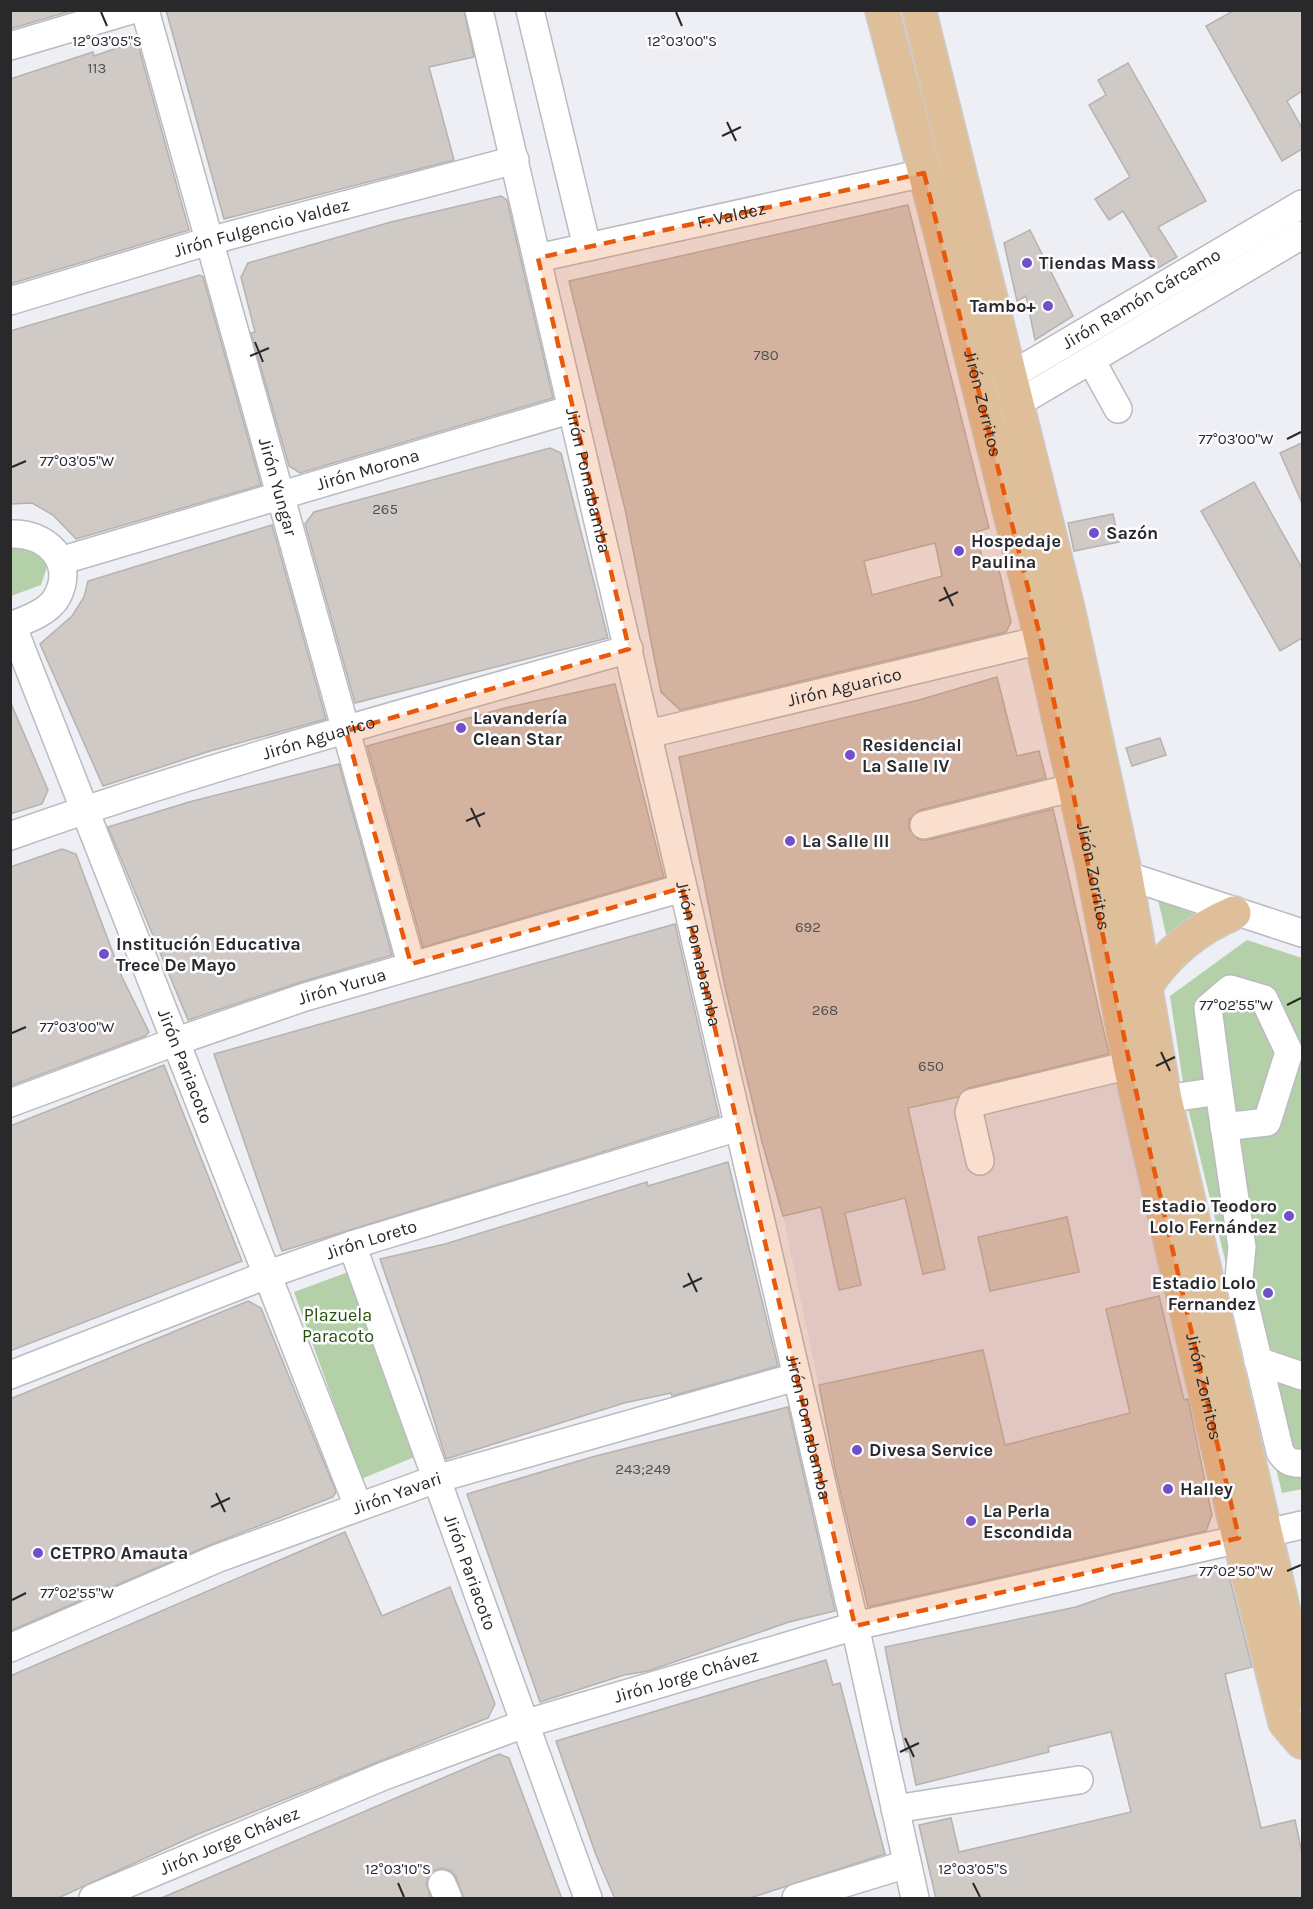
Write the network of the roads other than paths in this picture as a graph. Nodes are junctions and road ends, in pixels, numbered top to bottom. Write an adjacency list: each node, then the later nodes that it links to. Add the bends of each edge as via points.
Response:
1 (131, 10): 7 (street)
2 (145, 10): 12 (street, Jirón Yungar)
3 (479, 10): 8 (street, Jirón Pomabamba)
4 (531, 10): 13 (street)
5 (882, 10): 9 (main road, Jirón Zorritos)
6 (919, 10): 19 (main road, Jirón Zorritos)
7 (10, 46)
8 (515, 160): 12 (street, Jirón Fulgencio Valdez); 15 (street, Jirón Pomabamba)
9 (924, 173): 13 (street, F. Valdez); 20 (main road, Jirón Zorritos)
10 (1302, 204): 14 (street, Jirón Ramón Cárcamo)
11 (1302, 235): 16 (street, Jirón Ramón Cárcamo)
12 (209, 241): 17 (street, Jirón Fulgencio Valdez); 23 (street, Jirón Yungar)
13 (587, 247): 15 (street, F. Valdez)
14 (1211, 257): 16 (street); 19 (street, Jirón Ramón Cárcamo)
15 (538, 258): 21 (street, Jirón Pomabamba)
16 (1225, 281): 18 (street, Jirón Ramón Cárcamo)
17 (10, 301)
18 (1091, 360): 19 (street, Jirón Ramón Cárcamo); 22 (street)
19 (1015, 388): 20 (street, Jirón Ramón Cárcamo); 36 (main road, Jirón Zorritos)
20 (984, 408): 27 (main road, Jirón Zorritos)
21 (572, 410): 23 (street, Jirón Morona); 28 (street, Jirón Pomabamba)
22 (1118, 410)
23 (280, 496): 25 (street, Jirón Morona); 29 (street, Jirón Yungar)
24 (10, 534): 25 (street, via 28,534 43,540)
25 (60, 561): 26 (street, via 63,579 57,597 38,613)
26 (11, 626): 32 (street, Jirón Pariacoto)
27 (1041, 640): 30 (street, Jirón Aguarico); 31 (main road, Jirón Zorritos)
28 (629, 649): 29 (street, Jirón Aguarico); 30 (street, Jirón Pomabamba)
29 (346, 731): 32 (street, Jirón Aguarico); 40 (street, Jirón Yungar)
30 (648, 734): 37 (street, Jirón Pomabamba)
31 (1075, 787): 33 (street); 35 (main road, Jirón Zorritos)
32 (83, 810): 34 (street, Jirón Aguarico); 42 (street, Jirón Pariacoto)
33 (924, 825)
34 (10, 836)
35 (1092, 864): 36 (street); 43 (main road, Jirón Zorritos)
36 (1126, 877): 38 (street); 41 (main road, Jirón Zorritos)
37 (682, 888): 40 (street, Jirón Yurua); 47 (street, Jirón Pomabamba)
38 (1234, 913): 39 (street); 41 (main road, via 1209,924 1181,944)
39 (1302, 933)
40 (411, 964): 42 (street, Jirón Yurua)
41 (1145, 987): 45 (main road, Jirón Zorritos)
42 (177, 1041): 46 (street, Jirón Yurua); 51 (street, Jirón Pariacoto)
43 (1130, 1065): 49 (street, via 972,1103 969,1112); 60 (main road, Jirón Zorritos)
44 (1219, 1091): 45 (street); 48 (street); 48 (street, via 1208,1008 1230,989 1264,999 1289,1052 1267,1122)
45 (1165, 1099): 60 (main road, Jirón Zorritos)
46 (10, 1103)
47 (738, 1127): 50 (street, Jirón Loreto); 55 (street, Jirón Pomabamba)
48 (1224, 1127): 52 (street, via 1242,1247 1239,1279)
49 (980, 1161)
50 (352, 1245): 51 (street, Jirón Loreto); 57 (street, Jirón Pariacoto)
51 (269, 1274): 53 (street, Jirón Loreto); 58 (street, Jirón Pariacoto)
52 (1258, 1361): 54 (street); 56 (street, via 1280,1452 1285,1460)
53 (10, 1375)
54 (1302, 1376)
55 (796, 1377): 57 (street, Jirón Yavari); 61 (street, Jirón Pomabamba)
56 (1302, 1463)
57 (436, 1479): 58 (street, Jirón Yavari); 65 (street, Jirón Pariacoto)
58 (358, 1506): 63 (street, Jirón Yavari, via 216,1559)
59 (1302, 1525): 60 (street, Jirón Jorge Chávez)
60 (1252, 1535): 61 (street, Jirón Jorge Chávez); 62 (main road, Jirón Zorritos); 66 (main road, Jirón Zorritos, via 1286,1722)
61 (855, 1626): 65 (street, Jirón Jorge Chávez); 68 (street, Jirón Pomabamba)
62 (1296, 1641): 64 (main road, Jirón Zorritos)
63 (10, 1648)
64 (1302, 1691)
65 (524, 1724): 70 (street, Jirón Jorge Chávez, via 384,1776); 71 (street, Jirón Pariacoto)
66 (1302, 1742)
67 (1079, 1780): 68 (street)
68 (895, 1809): 69 (street, Jirón Pomabamba)
69 (907, 1864): 72 (street); 73 (street, Jirón Pomabamba)
70 (93, 1899)
71 (588, 1899)
72 (796, 1899)
73 (915, 1899)

